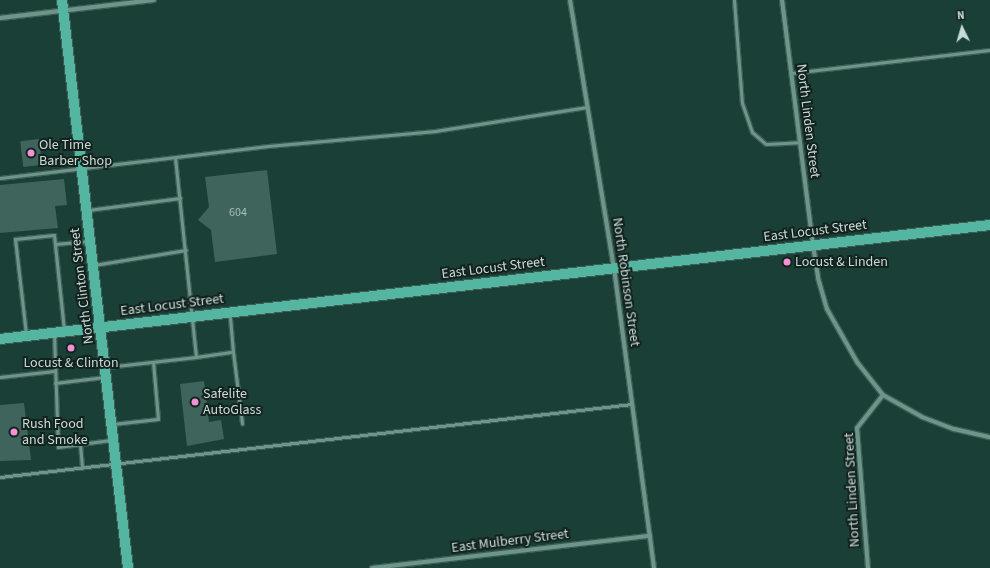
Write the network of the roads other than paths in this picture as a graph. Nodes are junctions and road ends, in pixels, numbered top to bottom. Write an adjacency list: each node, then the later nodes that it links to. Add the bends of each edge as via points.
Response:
1 (154, 0): 5 (street)
2 (570, 0): 9 (street, North Robinson Street)
3 (734, 0): 10 (lane, via 742,103 752,132 766,144)
4 (782, 0): 8 (street, North Linden Street)
5 (63, 5): 6 (street); 12 (main road, North Clinton Street)
6 (0, 18)
7 (990, 50): 8 (lane)
8 (791, 73): 10 (street, North Linden Street)
9 (587, 107): 11 (lane, via 435,131); 22 (street, North Robinson Street)
10 (800, 142): 19 (street, North Linden Street)
11 (175, 158): 12 (lane); 14 (lane)
12 (83, 169): 13 (lane); 15 (main road, North Clinton Street)
13 (0, 178)
14 (180, 198): 15 (lane); 20 (lane)
15 (88, 210): 17 (main road, North Clinton Street)
16 (990, 224): 19 (main road, East Locust Street)
17 (91, 241): 18 (lane); 21 (main road, North Clinton Street)
18 (55, 244): 26 (lane); 27 (lane, via 54,235 15,239)
19 (813, 245): 22 (main road, East Locust Street); 36 (street, North Linden Street, via 818,278 827,309 857,362)
20 (186, 250): 21 (lane); 24 (lane)
21 (94, 265): 25 (main road, North Clinton Street)
22 (614, 268): 23 (main road, East Locust Street); 37 (street, North Robinson Street)
23 (229, 313): 24 (main road, East Locust Street); 29 (lane)
24 (193, 317): 25 (main road, East Locust Street); 30 (lane)
25 (102, 328): 26 (main road, East Locust Street); 33 (main road, North Clinton Street)
26 (60, 332): 27 (main road, East Locust Street); 32 (lane)
27 (26, 336): 28 (main road, East Locust Street)
28 (0, 339)
29 (233, 352): 30 (lane); 38 (lane)
30 (196, 357): 31 (lane)
31 (153, 362): 33 (lane); 39 (lane, via 158,419)
32 (54, 371): 34 (lane); 35 (lane)
33 (107, 372): 35 (lane); 39 (main road, North Clinton Street)
34 (0, 377)
35 (55, 383): 42 (lane, via 58,447)
36 (883, 395): 40 (street, via 922,417 954,429); 50 (street, North Linden Street, via 857,428)
37 (632, 404): 43 (lane); 46 (street, North Robinson Street)
38 (242, 423)
39 (113, 424): 41 (main road, North Clinton Street)
40 (990, 436)
41 (115, 440): 42 (lane); 43 (main road, North Clinton Street)
42 (80, 444): 44 (lane)
43 (118, 464): 44 (lane); 47 (main road, North Clinton Street)
44 (82, 468): 45 (lane)
45 (0, 476)
46 (650, 536): 48 (street, East Mulberry Street); 49 (street, North Robinson Street)
47 (128, 568)
48 (372, 568)
49 (654, 568)
50 (868, 568)

